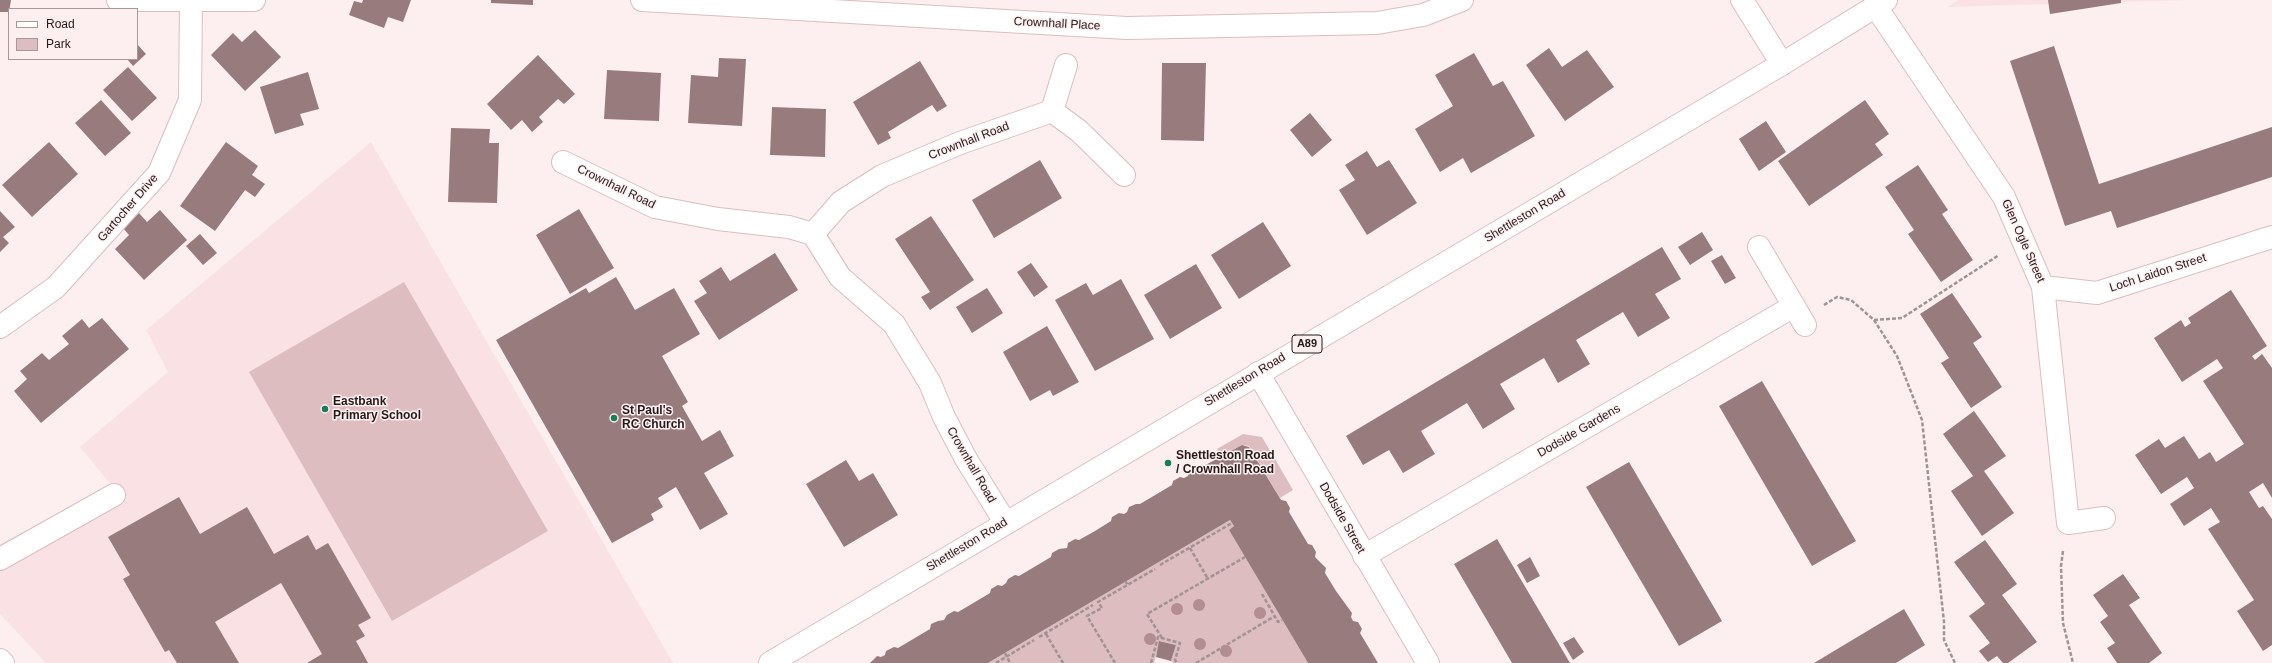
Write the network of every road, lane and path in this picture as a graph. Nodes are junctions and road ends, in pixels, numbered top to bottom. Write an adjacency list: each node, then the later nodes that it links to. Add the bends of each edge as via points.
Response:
1 (118, 0): 7 (street)
2 (254, 0): 7 (street)
3 (642, 0): 4 (street, Crownhall Place)
4 (648, 0): 5 (street, Crownhall Place, via 1128,28 1377,23 1423,15)
5 (1462, 0)
6 (1742, 0): 9 (street)
7 (191, 1): 21 (street, Gartocher Drive, via 190,100 159,173 56,287)
8 (1881, 3): 9 (street, Shettleston Road / A89); 16 (street, Glen Ogle Street, via 2004,197)
9 (1782, 64): 22 (street, Shettleston Road / A89)
10 (1066, 65): 11 (street)
11 (1052, 111): 13 (street, via 1079,131); 14 (street, Crownhall Road, via 960,143 882,176 841,202)
12 (562, 162): 14 (street, Crownhall Road, via 655,208 718,219 789,227)
13 (1124, 175)
14 (812, 234): 25 (street, Crownhall Road, via 840,277 894,324 930,383 966,459)
15 (2272, 237): 18 (street, Loch Laidon Street, via 2097,293)
16 (2023, 239): 18 (street, Glen Ogle Street); 20 (path, via 1902,318)
17 (1759, 246): 19 (street)
18 (2043, 287): 27 (street, Glen Ogle Street)
19 (1800, 316): 20 (path, via 1837,297 1850,300); 30 (street, Dodside Gardens)
20 (1874, 320): 61 (path, via 1897,356 1922,420 1944,640)
21 (0, 327)
22 (1258, 373): 25 (street, Shettleston Road / A89); 30 (street, Dodside Street)
23 (114, 495): 32 (street)
24 (2104, 518): 27 (street)
25 (1005, 522): 52 (street, Shettleston Road / A89)
26 (1232, 523): 29 (path)
27 (2068, 523): 62 (path, via 2061,566 2063,624)
28 (1186, 546): 29 (path)
29 (1189, 549): 33 (path); 35 (path)
30 (1364, 556): 60 (street, Dodside Street)
31 (1245, 557): 35 (path)
32 (0, 559)
33 (1160, 565)
34 (1155, 569): 37 (path)
35 (1208, 579): 46 (path, via 1147,614)
36 (1125, 581): 37 (path)
37 (1128, 585): 56 (path, via 1098,602 1102,608 1087,616)
38 (1262, 594): 40 (path)
39 (1093, 606): 43 (path)
40 (1275, 616): 42 (path, via 1278,622); 59 (path)
41 (1065, 617): 43 (path)
42 (1282, 620)
43 (1067, 621): 44 (path)
44 (1046, 634): 45 (path); 55 (path)
45 (1039, 637)
46 (1162, 638): 57 (path, via 1158,637); 58 (path, via 1180,643 1175,660)
47 (1034, 640): 49 (path)
48 (1005, 653): 49 (path)
49 (1007, 657): 53 (path); 54 (path)
50 (0, 660): 51 (street)
51 (3, 663)
52 (770, 663)
53 (996, 663)
54 (1010, 663)
55 (1063, 663)
56 (1115, 663)
57 (1150, 663)
58 (1177, 663)
59 (1196, 663)
60 (1428, 663)
61 (1955, 663)
62 (2073, 663)

